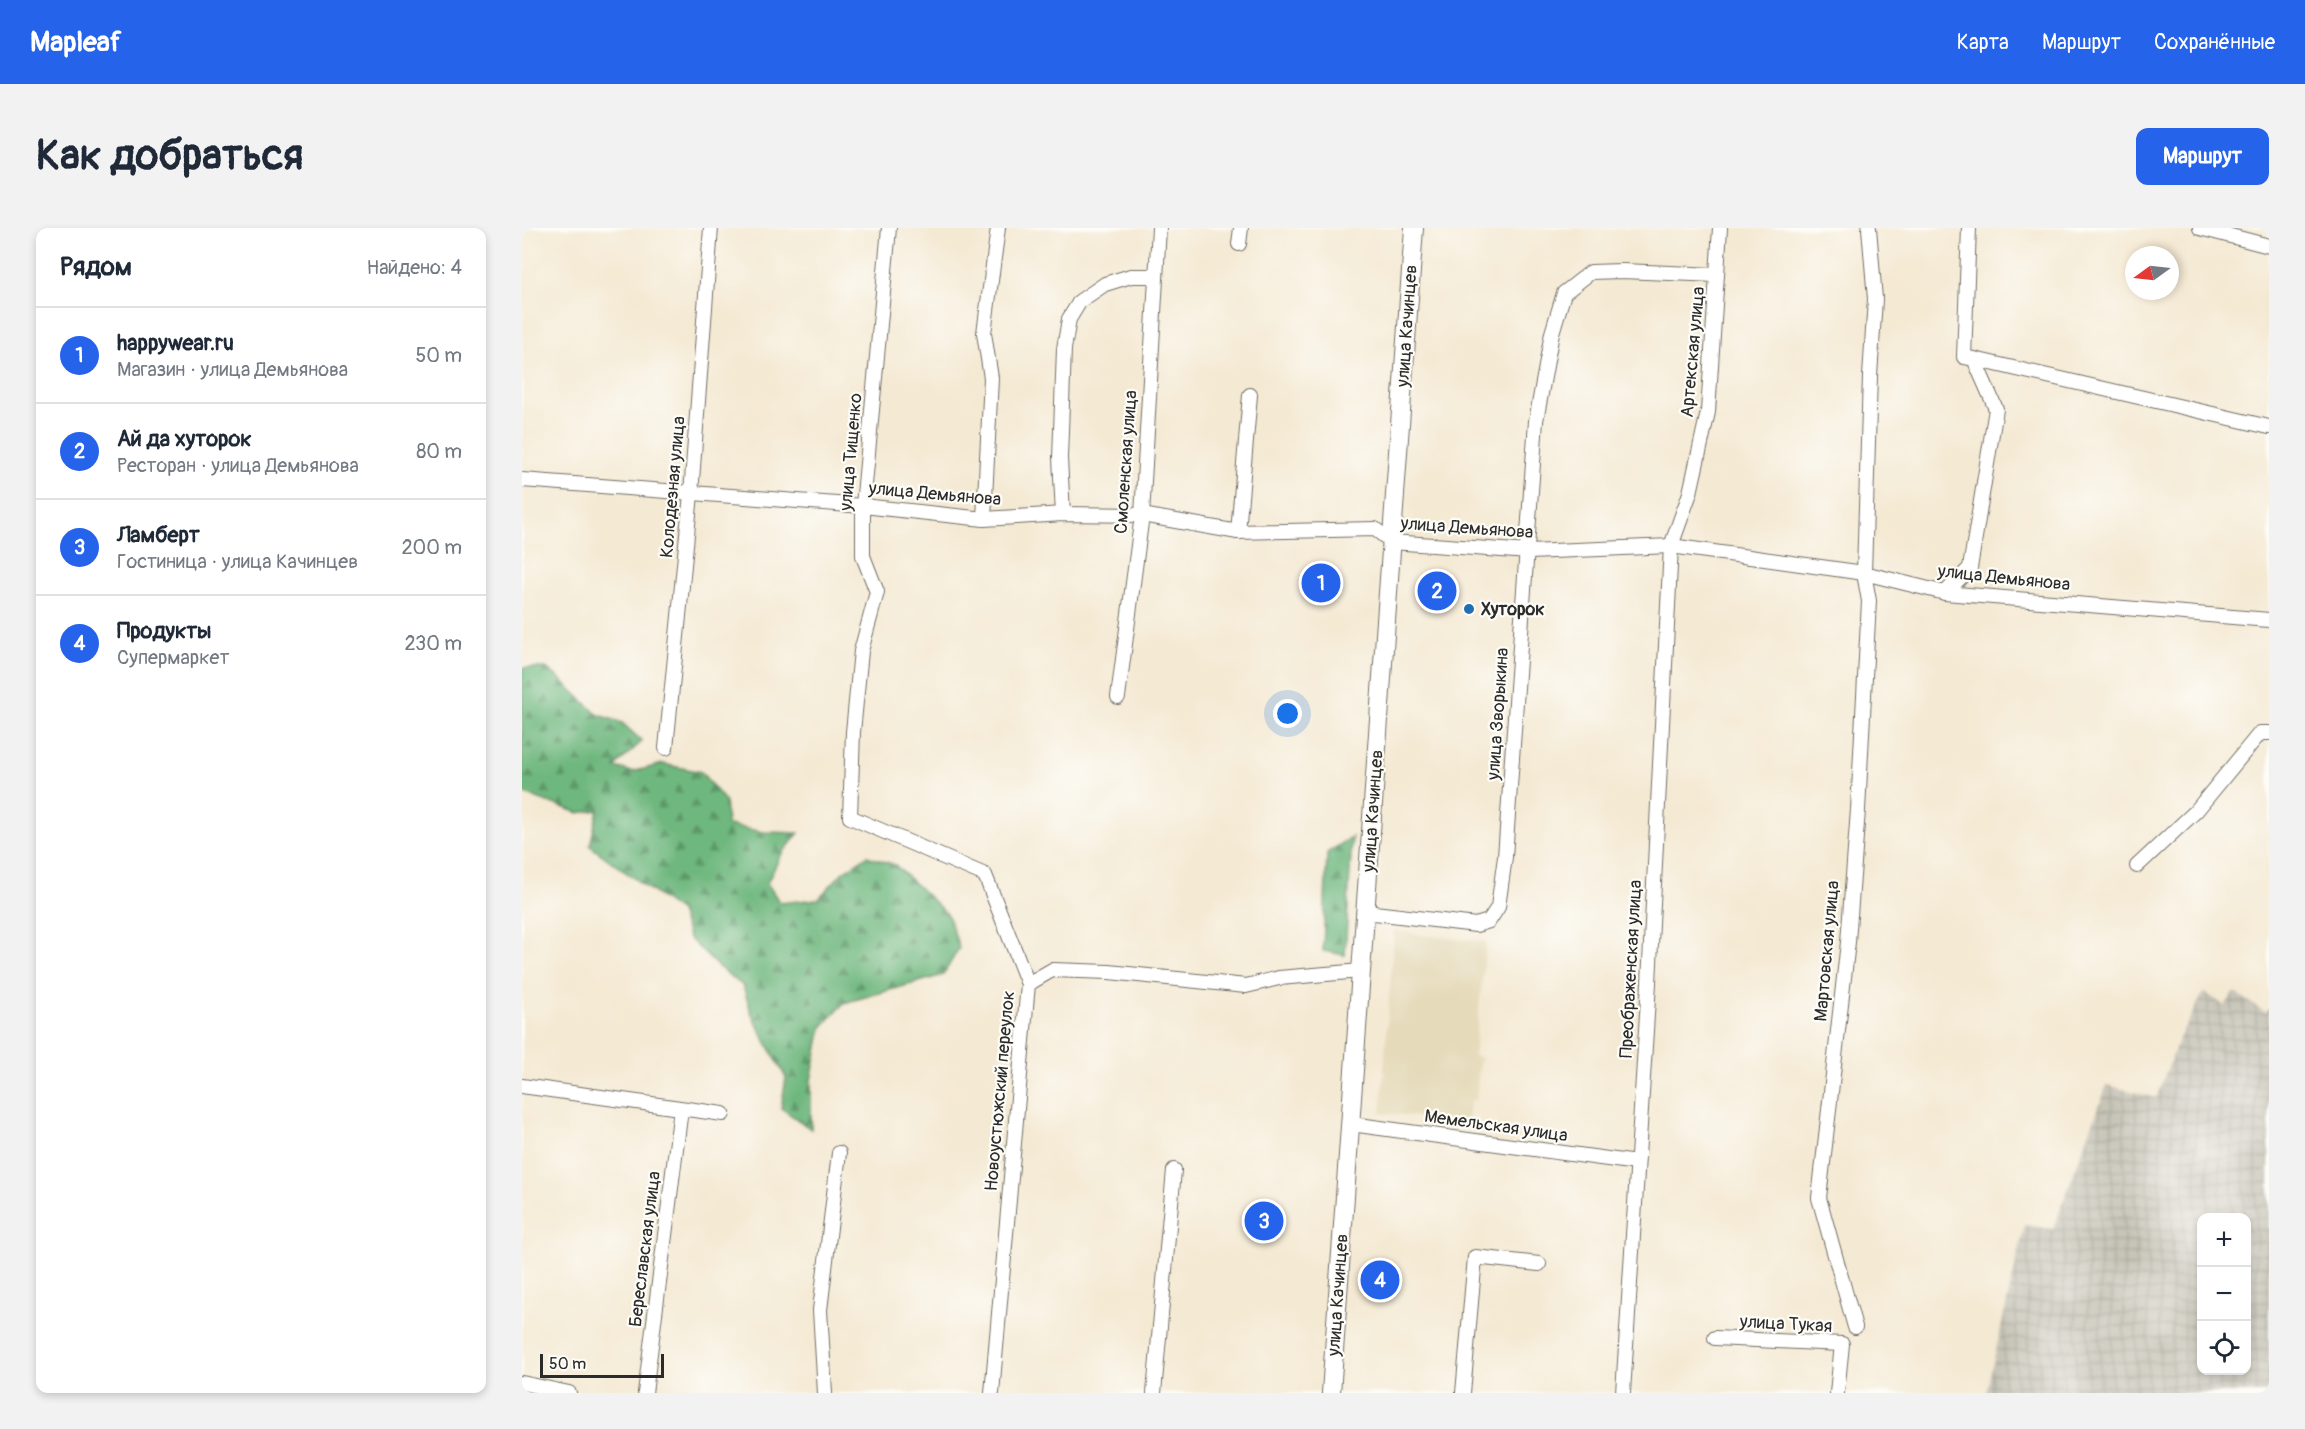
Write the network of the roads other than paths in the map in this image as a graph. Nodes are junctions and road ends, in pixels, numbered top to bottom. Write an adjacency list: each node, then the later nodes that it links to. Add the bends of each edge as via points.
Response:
1 (711, 228): 19 (street, Колодезная улица)
2 (889, 228): 20 (street, улица Тищенко)
3 (998, 228): 23 (street, via 984,333 991,378)
4 (1159, 228): 14 (street, Смоленская улица)
5 (1241, 228): 11 (street)
6 (1414, 228): 25 (main road, улица Качинцев)
7 (1720, 228): 13 (street, Артекская улица)
8 (1869, 228): 28 (street, Мартовская улица, via 1875,299)
9 (1968, 228): 15 (street, via 1964,357)
10 (2200, 228): 12 (street)
11 (1239, 244)
12 (2269, 246)
13 (1717, 275): 26 (street, Артекская улица, via 1708,412 1690,493); 27 (street, улица Зворыкина, via 1591,272 1564,293 1552,333 1536,421)
14 (1155, 276): 21 (street, via 1131,276 1105,284 1080,301 1069,319 1064,349 1060,458); 22 (street, Смоленская улица)
15 (1974, 359): 17 (street); 29 (street, via 1995,409 1970,568)
16 (1250, 395): 24 (street)
17 (2269, 427)
18 (522, 480): 19 (street, улица Демьянова)
19 (691, 494): 20 (street, улица Демьянова); 33 (street, Колодезная улица)
20 (863, 506): 23 (street, улица Демьянова); 34 (street, улица Тищенко, via 863,556 877,592 861,651)
21 (1063, 513): 22 (street, улица Демьянова); 23 (street, улица Демьянова)
22 (1142, 515): 24 (street, улица Демьянова); 31 (street, Смоленская улица)
23 (984, 519)
24 (1238, 532): 25 (street, улица Демьянова, via 1375,529)
25 (1392, 542): 27 (street, улица Демьянова); 36 (main road, улица Качинцев)
26 (1671, 546): 27 (street, улица Демьянова); 28 (street, улица Демьянова); 44 (street, Преображенская улица)
27 (1528, 552): 36 (street, улица Зворыкина, via 1498,907 1489,921 1476,925)
28 (1864, 573): 29 (street, улица Демьянова); 47 (street, Мартовская улица, via 1869,601 1858,810 1848,942 1819,1198)
29 (1945, 593): 30 (street, улица Демьянова)
30 (2269, 620)
31 (1118, 697)
32 (2269, 733): 35 (street, via 2260,733 2196,811)
33 (666, 748)
34 (850, 817): 38 (street, Новоустюжский переулок, via 985,875)
35 (2137, 866)
36 (1366, 912): 37 (main road, улица Качинцев)
37 (1362, 971): 38 (street, via 1279,978 1246,986 1052,970); 42 (main road, улица Качинцев)
38 (1028, 984): 53 (street, Новоустюжский переулок)
39 (522, 1086): 40 (street)
40 (681, 1109): 41 (street); 51 (street, Береславская улица)
41 (723, 1114)
42 (1351, 1124): 44 (street, Мемельская улица); 55 (main road, улица Качинцев)
43 (839, 1153): 52 (street, via 820,1310)
44 (1637, 1163): 57 (street, Преображенская улица)
45 (1174, 1170): 54 (street)
46 (1539, 1264): 56 (street, via 1475,1257)
47 (1855, 1328)
48 (1715, 1338): 58 (street, улица Тукая, via 1842,1344)
49 (522, 1383): 50 (street)
50 (569, 1393)
51 (645, 1393)
52 (825, 1393)
53 (992, 1393)
54 (1154, 1393)
55 (1331, 1393)
56 (1463, 1393)
57 (1623, 1393)
58 (1837, 1393)

